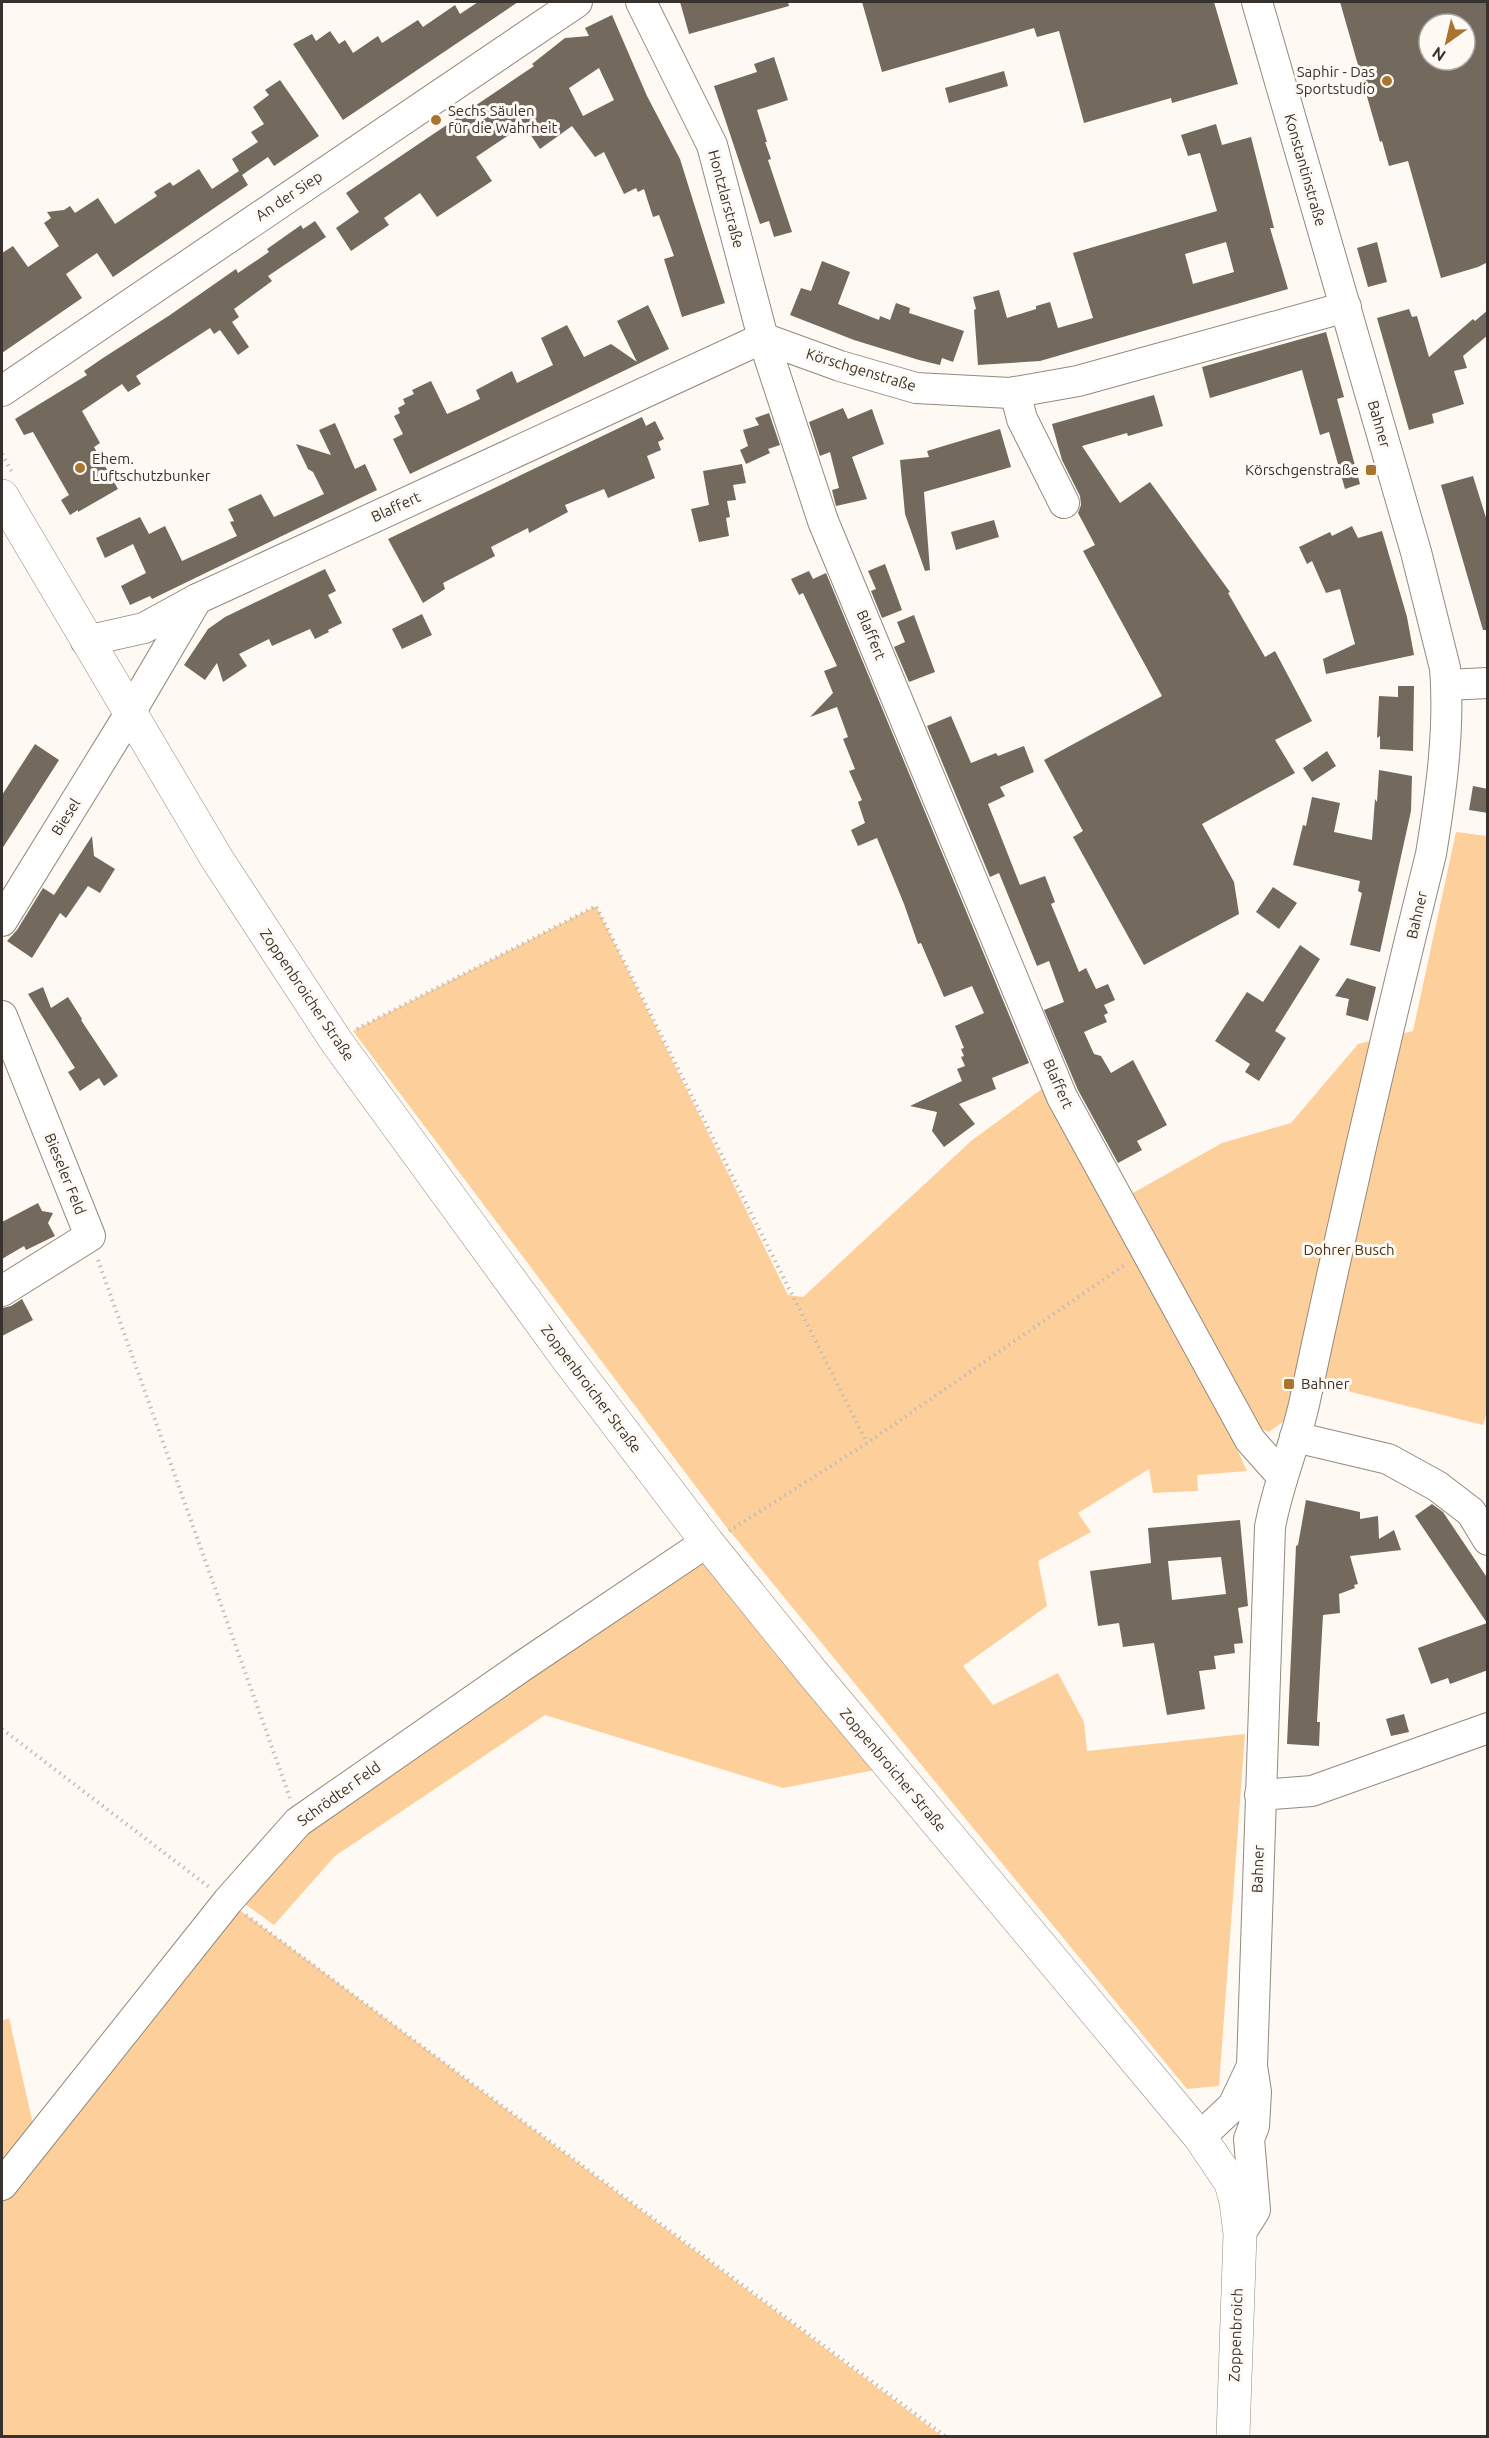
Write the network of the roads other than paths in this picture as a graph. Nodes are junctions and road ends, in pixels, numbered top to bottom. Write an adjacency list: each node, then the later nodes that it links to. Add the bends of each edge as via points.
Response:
1 (577, 2): 7 (street, An der Siep)
2 (641, 2): 5 (street, Hontzlarstraße, via 712,145)
3 (1257, 2): 4 (street, Konstantinstraße)
4 (1346, 307): 6 (street, Konstantinstraße); 8 (street, Körschgenstraße, via 1078,381)
5 (763, 338): 8 (street, Körschgenstraße, via 916,388); 11 (street, Blaffert); 20 (street, Blaffert, via 823,521 1062,1097 1250,1440)
6 (1354, 338): 14 (street, Bahner, via 1419,565)
7 (2, 391)
8 (1014, 392): 10 (street, via 1022,419)
9 (7, 485): 12 (main road, Zoppenbroicher Straße)
10 (1064, 503)
11 (197, 599): 12 (street, Blaffert, via 144,627); 15 (street)
12 (86, 641): 15 (main road, Zoppenbroicher Straße)
13 (1488, 683): 14 (street)
14 (1447, 685): 19 (street, Bahner, via 1439,809 1431,854)
15 (130, 712): 16 (street, Biesel); 22 (main road, Zoppenbroicher Straße, via 217,859 336,1041 567,1358)
16 (2, 921)
17 (2, 1016): 18 (street, Bieseler Feld, via 90,1236)
18 (2, 1291)
19 (1295, 1437): 20 (street, Bahner); 21 (street, via 1388,1459 1437,1486 1471,1512)
20 (1282, 1476): 24 (street, Bahner, via 1270,1527)
21 (1488, 1540)
22 (707, 1542): 27 (main road, Zoppenbroicher Straße); 28 (street, Schrödter Feld, via 298,1822 228,1901)
23 (1488, 1728): 24 (street, via 1312,1791)
24 (1260, 1796): 25 (street, Bahner)
25 (1252, 2066): 26 (street, via 1256,2092 1254,2126); 27 (street)
26 (1249, 2139): 27 (street, via 1234,2153); 29 (street, via 1255,2210)
27 (1208, 2149): 29 (main road, Zoppenbroicher Straße, via 1231,2183)
28 (2, 2185)
29 (1240, 2234): 30 (main road, Zoppenbroich)
30 (1233, 2436)

